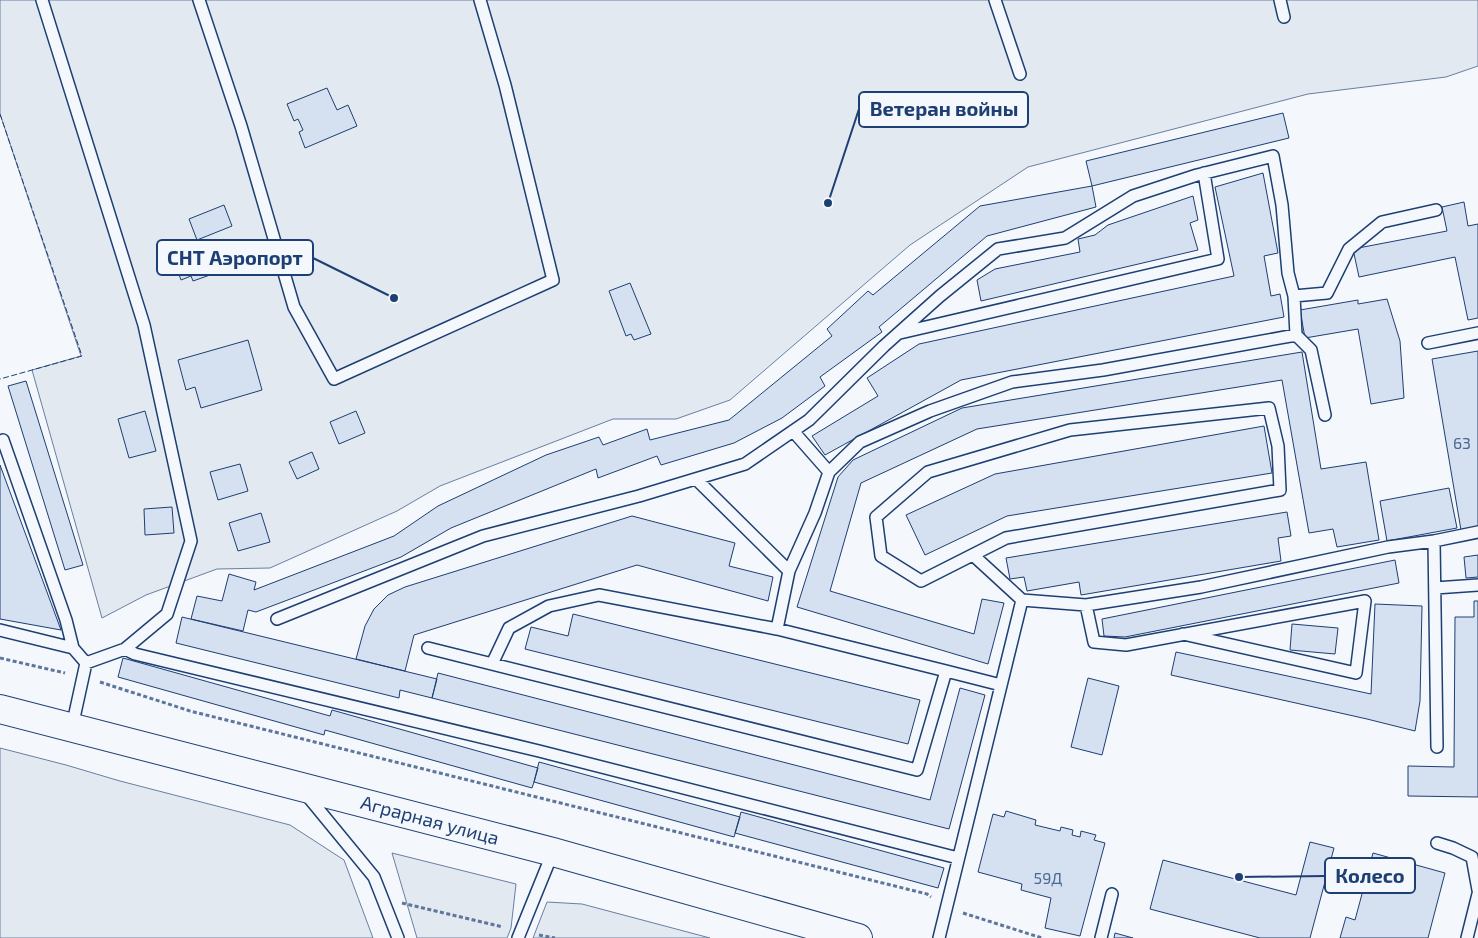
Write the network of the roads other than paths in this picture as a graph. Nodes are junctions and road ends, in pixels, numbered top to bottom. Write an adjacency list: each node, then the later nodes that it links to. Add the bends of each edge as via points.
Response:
1 (42, 0): 34 (lane, via 144,324 191,541 167,614)
2 (199, 0): 3 (lane, via 241,126 294,308 334,378 554,280)
3 (480, 0)
4 (995, 0): 7 (lane)
5 (1280, 0): 6 (lane)
6 (1284, 17)
7 (1020, 74)
8 (1204, 173): 10 (lane, via 1273,156 1282,205 1288,273); 12 (lane, via 1133,196 1065,238 998,249); 12 (lane, via 1218,259)
9 (1436, 210): 10 (lane, via 1382,222 1349,249 1327,293)
10 (1294, 296): 13 (lane)
11 (1478, 333): 14 (lane)
12 (898, 334): 16 (lane)
13 (1296, 335): 15 (lane, via 1311,350); 18 (lane, via 1103,370 1012,382 930,411 860,442)
14 (1428, 343)
15 (1325, 415)
16 (793, 431): 18 (lane); 19 (lane, via 745,464)
17 (0, 442): 32 (lane, via 3,440)
18 (829, 472): 23 (lane)
19 (696, 479): 23 (lane); 28 (lane, via 483,536)
20 (1478, 532): 21 (lane)
21 (1434, 541): 25 (lane); 27 (lane, via 1388,547 1201,587)
22 (973, 555): 22 (lane, via 1006,538 1280,490 1278,446 1269,408 1070,430 928,472 876,517 881,556 921,581); 26 (lane)
23 (789, 571): 29 (lane)
24 (1478, 585): 25 (lane)
25 (1435, 588): 41 (lane)
26 (1022, 600): 27 (lane); 38 (lane)
27 (1086, 605): 31 (lane, via 1094,642 1126,645)
28 (277, 619)
29 (777, 629): 36 (lane, via 599,595 549,606 510,628); 37 (lane)
30 (0, 630): 32 (lane)
31 (1183, 634): 31 (lane, via 1356,673 1365,601 1192,633)
32 (73, 648): 35 (lane)
33 (428, 648): 36 (lane)
34 (125, 649): 35 (lane); 45 (lane)
35 (86, 664): 40 (lane)
36 (492, 664): 37 (lane, via 917,770)
37 (946, 671): 38 (lane)
38 (1001, 685): 45 (lane)
39 (0, 709): 40 (street, Аграрная улица)
40 (72, 727): 42 (street, Аграрная улица)
41 (1437, 747)
42 (299, 786): 44 (street, Аграрная улица); 50 (lane, via 374,877)
43 (1437, 842): 46 (lane, via 1472,858)
44 (554, 852): 49 (lane); 51 (street, Аграрная улица, via 803,926)
45 (958, 858): 52 (lane)
46 (1478, 890)
47 (1112, 894): 53 (lane)
48 (1478, 894): 54 (lane)
49 (520, 934)
50 (398, 938)
51 (858, 938)
52 (939, 938)
53 (1101, 938)
54 (1466, 938)

